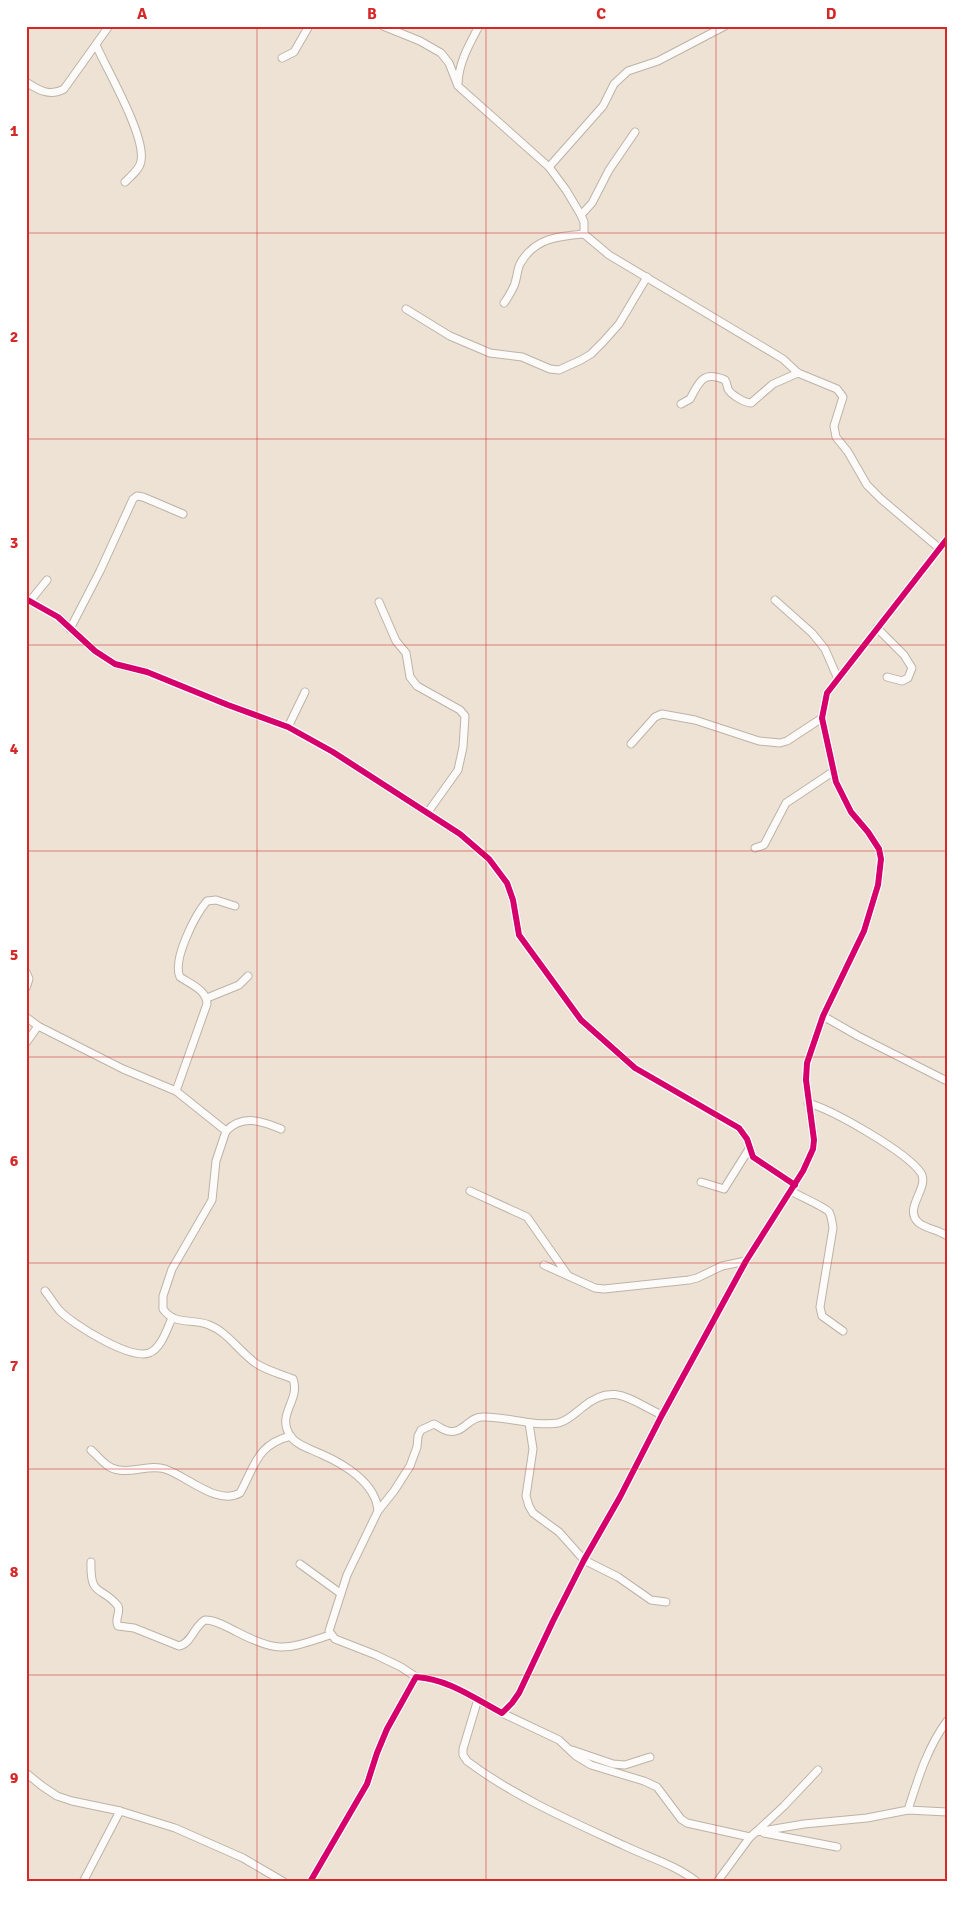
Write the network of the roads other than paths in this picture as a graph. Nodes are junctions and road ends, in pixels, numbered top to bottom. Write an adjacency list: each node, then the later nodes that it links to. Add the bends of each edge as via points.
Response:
1 (109, 26): 6 (street)
2 (309, 26): 7 (street, via 294,52)
3 (383, 26): 9 (street, via 441,53 449,63)
4 (478, 26): 9 (street, via 458,71)
5 (724, 26): 11 (street, via 658,61 628,72 614,84 603,106)
6 (96, 45): 8 (street, via 59,92 46,92); 12 (street, via 135,127 141,150 139,167)
7 (282, 58)
8 (26, 82)
9 (458, 86): 11 (street)
10 (635, 132): 13 (street, via 609,170 592,203)
11 (549, 167): 13 (street)
12 (125, 182)
13 (581, 215): 14 (street)
14 (584, 234): 15 (street, via 609,255); 16 (street, via 546,240 528,254 520,264 514,286)
15 (647, 277): 17 (street, via 619,324 603,342 591,354 558,370 550,370 522,357 490,353 450,336); 18 (street, via 783,359)
16 (504, 303)
17 (406, 309)
18 (798, 373): 19 (street, via 773,384 751,404 728,389 725,380 705,379 698,384 690,400); 22 (street, via 829,385 842,394 834,426 836,436 867,485)
19 (681, 404)
20 (183, 514): 28 (street, via 144,497 132,499)
21 (947, 539): 22 (street)
22 (939, 548): 27 (street)
23 (47, 580): 24 (street)
24 (28, 600): 28 (street, via 58,617)
25 (775, 600): 30 (street, via 825,649)
26 (379, 602): 36 (street, via 396,641 406,653 413,681 465,716 458,770)
27 (877, 628): 29 (street, via 904,655 912,668 908,678 902,681); 30 (street)
28 (70, 629): 33 (street, via 95,651 120,666 147,672)
29 (887, 677)
30 (838, 679): 32 (street, via 827,693)
31 (305, 692): 33 (street)
32 (822, 718): 34 (street, via 780,743 752,739 694,720 662,714 655,717); 35 (street)
33 (288, 727): 36 (street)
34 (631, 744)
35 (834, 771): 37 (street, via 786,803 764,845); 43 (street, via 851,812 879,849 881,859 878,885 864,931)
36 (428, 812): 52 (street, via 475,846 502,875 513,900 519,935 581,1020 635,1068 739,1128)
37 (755, 848)
38 (235, 906): 42 (street, via 216,900 207,901 195,918 182,953 178,968 180,977)
39 (26, 972): 41 (street, via 29,979)
40 (248, 976): 42 (street, via 238,985)
41 (26, 988)
42 (208, 998): 48 (street)
43 (824, 1016): 47 (street); 49 (street, via 807,1063)
44 (26, 1017): 45 (street)
45 (38, 1026): 46 (street); 48 (street, via 123,1069)
46 (26, 1043)
47 (947, 1081)
48 (176, 1091): 51 (street)
49 (808, 1103): 54 (street, via 814,1140 810,1156); 56 (street, via 842,1117 913,1164 923,1180 914,1208 915,1216 919,1223)
50 (281, 1130): 51 (street, via 261,1121 246,1121 234,1123)
51 (226, 1131): 61 (street, via 216,1161 212,1200 166,1284 163,1309)
52 (750, 1149): 53 (street, via 724,1189); 54 (street, via 755,1158)
53 (701, 1182)
54 (793, 1188): 57 (street); 62 (street, via 829,1212 832,1218 820,1306 822,1316)
55 (470, 1191): 59 (street, via 527,1217)
56 (947, 1236)
57 (746, 1261): 59 (street, via 722,1266 689,1280 604,1289 595,1288); 63 (street)
58 (544, 1265): 59 (street)
59 (568, 1274)
60 (45, 1291): 61 (street, via 60,1311 79,1326 123,1350 141,1354 148,1354 158,1345)
61 (172, 1318): 65 (street, via 208,1324 218,1329 256,1364 293,1379 296,1390 285,1424)
62 (843, 1331)
63 (662, 1414): 64 (street, via 626,1396 610,1393 589,1401 565,1421); 68 (street, via 620,1498)
64 (530, 1425): 67 (street, via 481,1417 457,1430 448,1431 434,1424 420,1430 410,1466); 68 (street, via 532,1464 526,1496 529,1506)
65 (291, 1436): 66 (street, via 276,1439 260,1454 240,1493 234,1496 217,1494 164,1469 118,1470); 67 (street, via 301,1445 346,1467 366,1483)
66 (91, 1450)
67 (378, 1511): 71 (street)
68 (584, 1560): 72 (street, via 618,1577 651,1600); 76 (street, via 519,1693)
69 (91, 1562): 73 (street, via 92,1584 118,1606 118,1626 134,1628 179,1646 186,1644 204,1620 216,1622 259,1644 282,1648)
70 (300, 1564): 71 (street)
71 (340, 1593): 73 (street)
72 (666, 1602)
73 (330, 1635): 74 (street)
74 (416, 1677): 75 (street, via 432,1678); 89 (street, via 376,1753 367,1784)
75 (478, 1699): 76 (street); 90 (street, via 463,1749 467,1761 525,1799 674,1866)
76 (502, 1712): 78 (street, via 559,1740)
77 (947, 1721): 83 (street, via 924,1761)
78 (569, 1749): 79 (street, via 613,1764 625,1765); 85 (street, via 591,1765 656,1787 687,1824)
79 (650, 1758)
80 (818, 1770): 85 (street)
81 (26, 1772): 82 (street, via 57,1796)
82 (120, 1810): 87 (street); 88 (street, via 201,1839)
83 (908, 1810): 84 (street); 85 (street)
84 (947, 1812)
85 (755, 1833): 86 (street); 91 (street)
86 (837, 1847)
87 (83, 1882)
88 (284, 1882)
89 (310, 1882)
90 (697, 1882)
91 (718, 1882)

